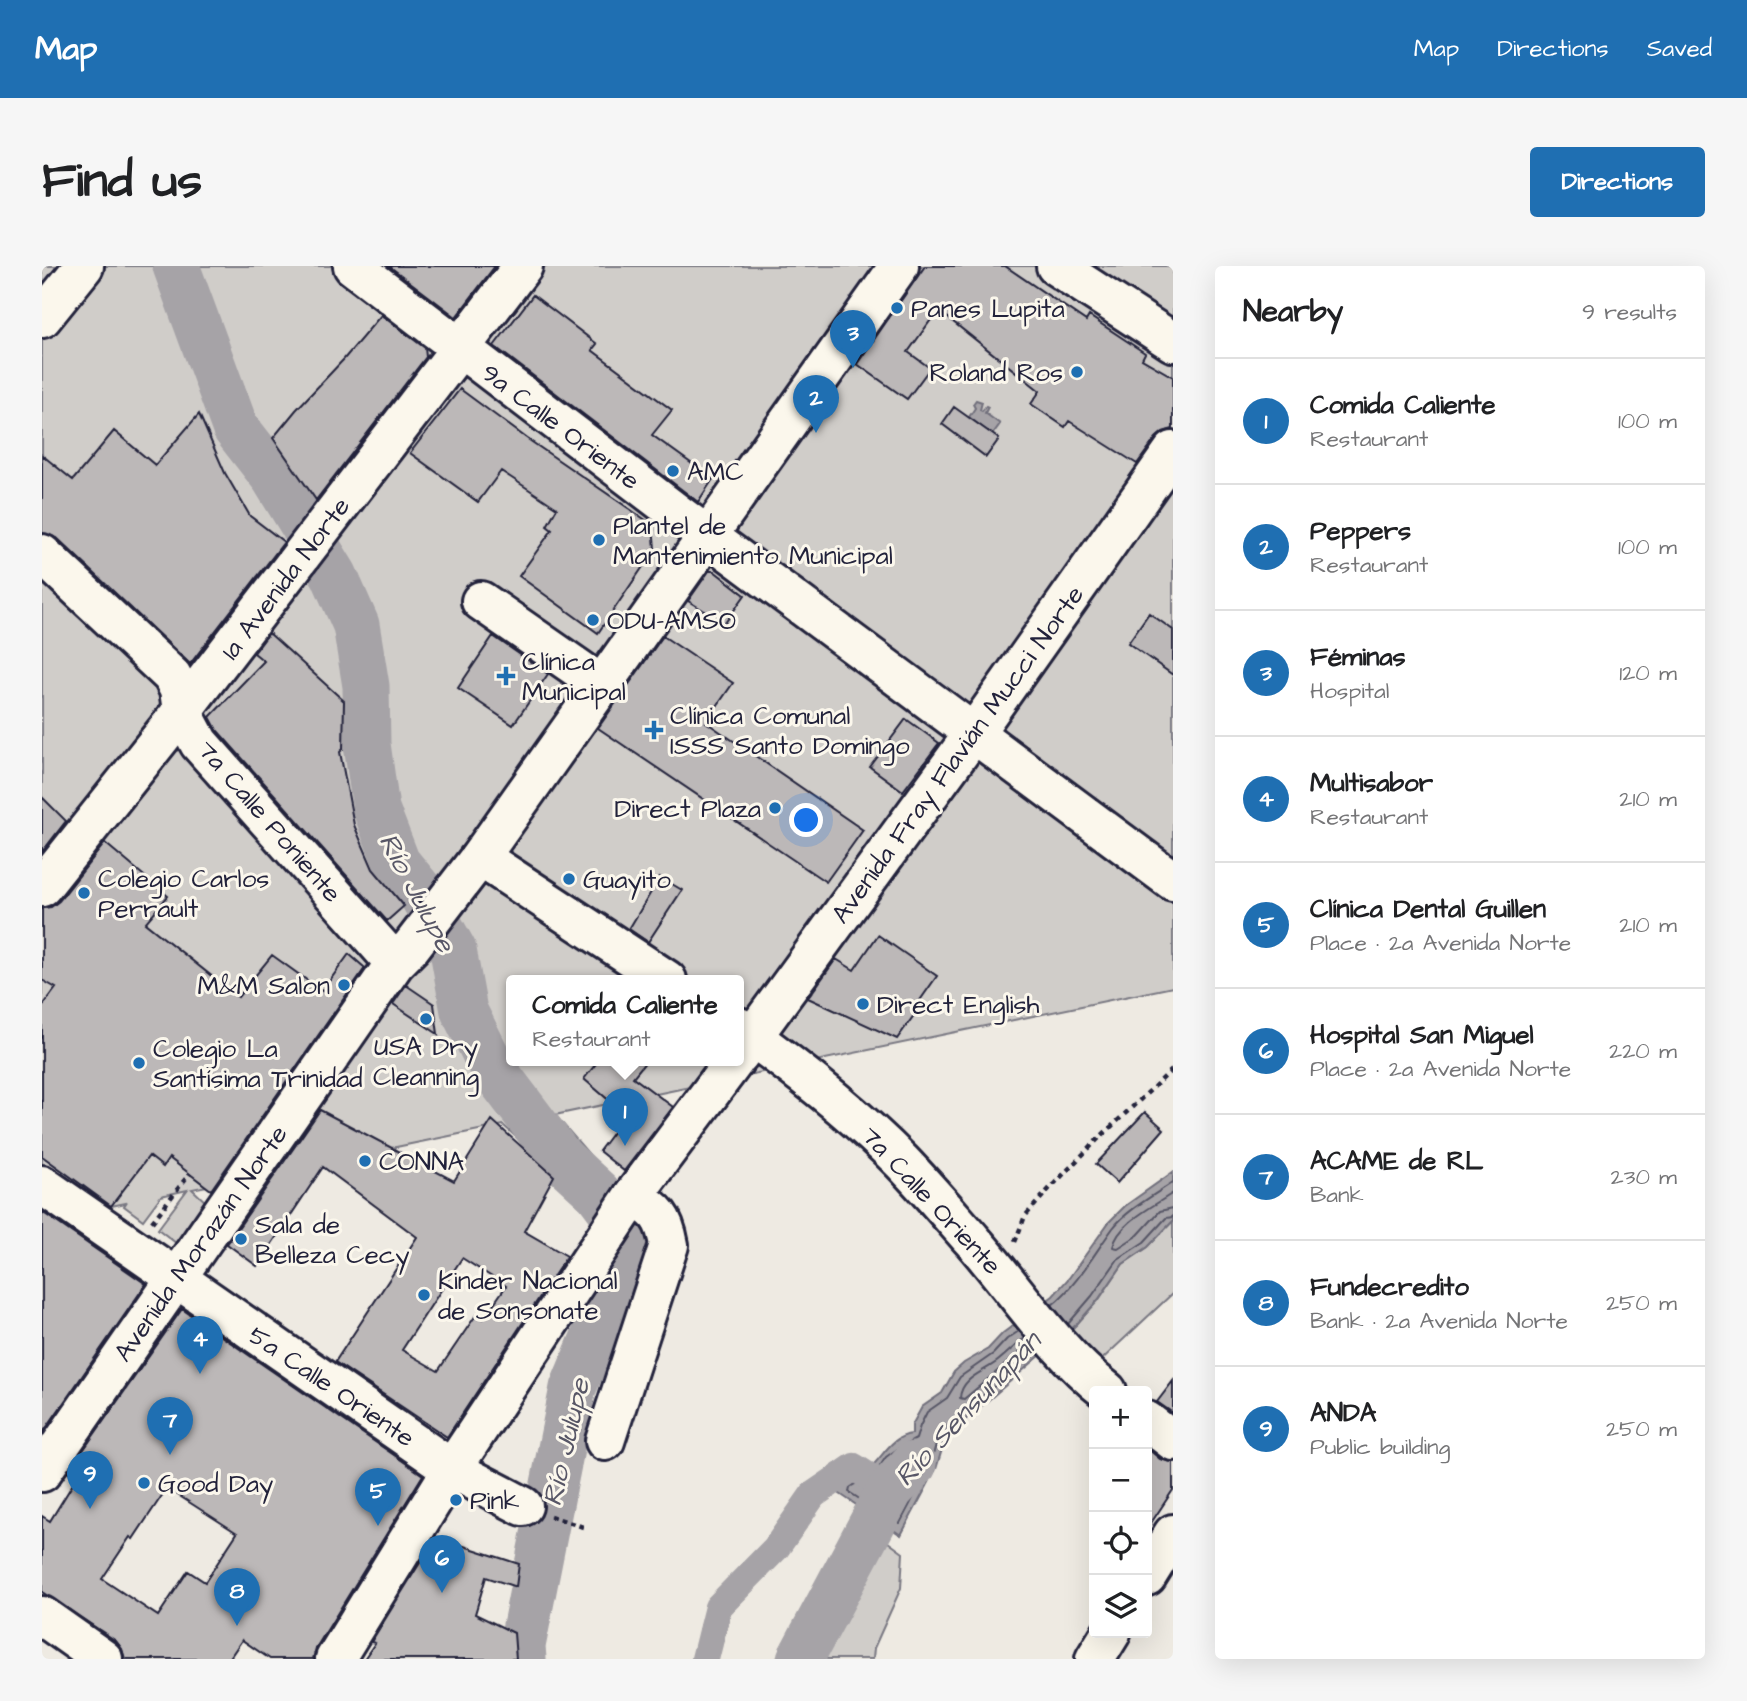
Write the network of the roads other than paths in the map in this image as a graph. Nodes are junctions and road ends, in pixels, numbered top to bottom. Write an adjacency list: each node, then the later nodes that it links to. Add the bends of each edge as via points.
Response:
1 (353, 266): 8 (main road, 9a Calle Oriente)
2 (523, 266): 8 (main road, 1a Avenida Norte)
3 (899, 266): 10 (main road, Avenida Morazán Norte)
4 (1056, 266): 7 (main road)
5 (64, 275): 6 (main road)
6 (42, 318)
7 (1173, 342)
8 (460, 349): 10 (main road, 9a Calle Oriente); 14 (main road, 1a Avenida Norte)
9 (1173, 451): 15 (main road, Avenida Fray Flavián Mucci Norte)
10 (708, 534): 13 (main road, Avenida Morazán Norte); 15 (main road, 9a Calle Oriente)
11 (42, 554): 14 (main road, 7a Calle Poniente, via 172,676)
12 (481, 601): 13 (main road)
13 (602, 685): 16 (main road, Avenida Morazán Norte)
14 (183, 711): 18 (main road, 1a Avenida Norte); 19 (main road, 7a Calle Poniente, via 199,743)
15 (974, 733): 17 (main road, 9a Calle Oriente); 21 (main road, Avenida Fray Flavián Mucci Norte)
16 (474, 865): 19 (main road, Avenida Morazán Norte); 20 (main road)
17 (1173, 881)
18 (42, 887)
19 (403, 955): 26 (main road, Avenida Morazán Norte)
20 (659, 975)
21 (744, 1041)
22 (744, 1046): 27 (main road, 7a Calle Oriente, via 778,1054 901,1161 1074,1362)
23 (726, 1066): 25 (main road, Avenida Fray Flavián Mucci Norte)
24 (42, 1185): 26 (main road, 5a Calle Oriente)
25 (636, 1192): 29 (main road, via 660,1216 669,1245); 31 (main road, Avenida Fray Flavián Mucci Norte)
26 (174, 1278): 31 (main road, 5a Calle Oriente); 32 (main road, Avenida Morazán Norte)
27 (1101, 1386)
28 (1152, 1426): 30 (main road)
29 (605, 1441)
30 (1173, 1441)
31 (452, 1469): 33 (main road, 5a Calle Oriente); 39 (main road, Avenida Fray Flavián Mucci Norte)
32 (42, 1472)
33 (523, 1506)
34 (1173, 1534): 35 (main road)
35 (1148, 1575)
36 (42, 1616): 38 (main road)
37 (1108, 1638): 40 (main road)
38 (103, 1659)
39 (335, 1659)
40 (1095, 1659)

